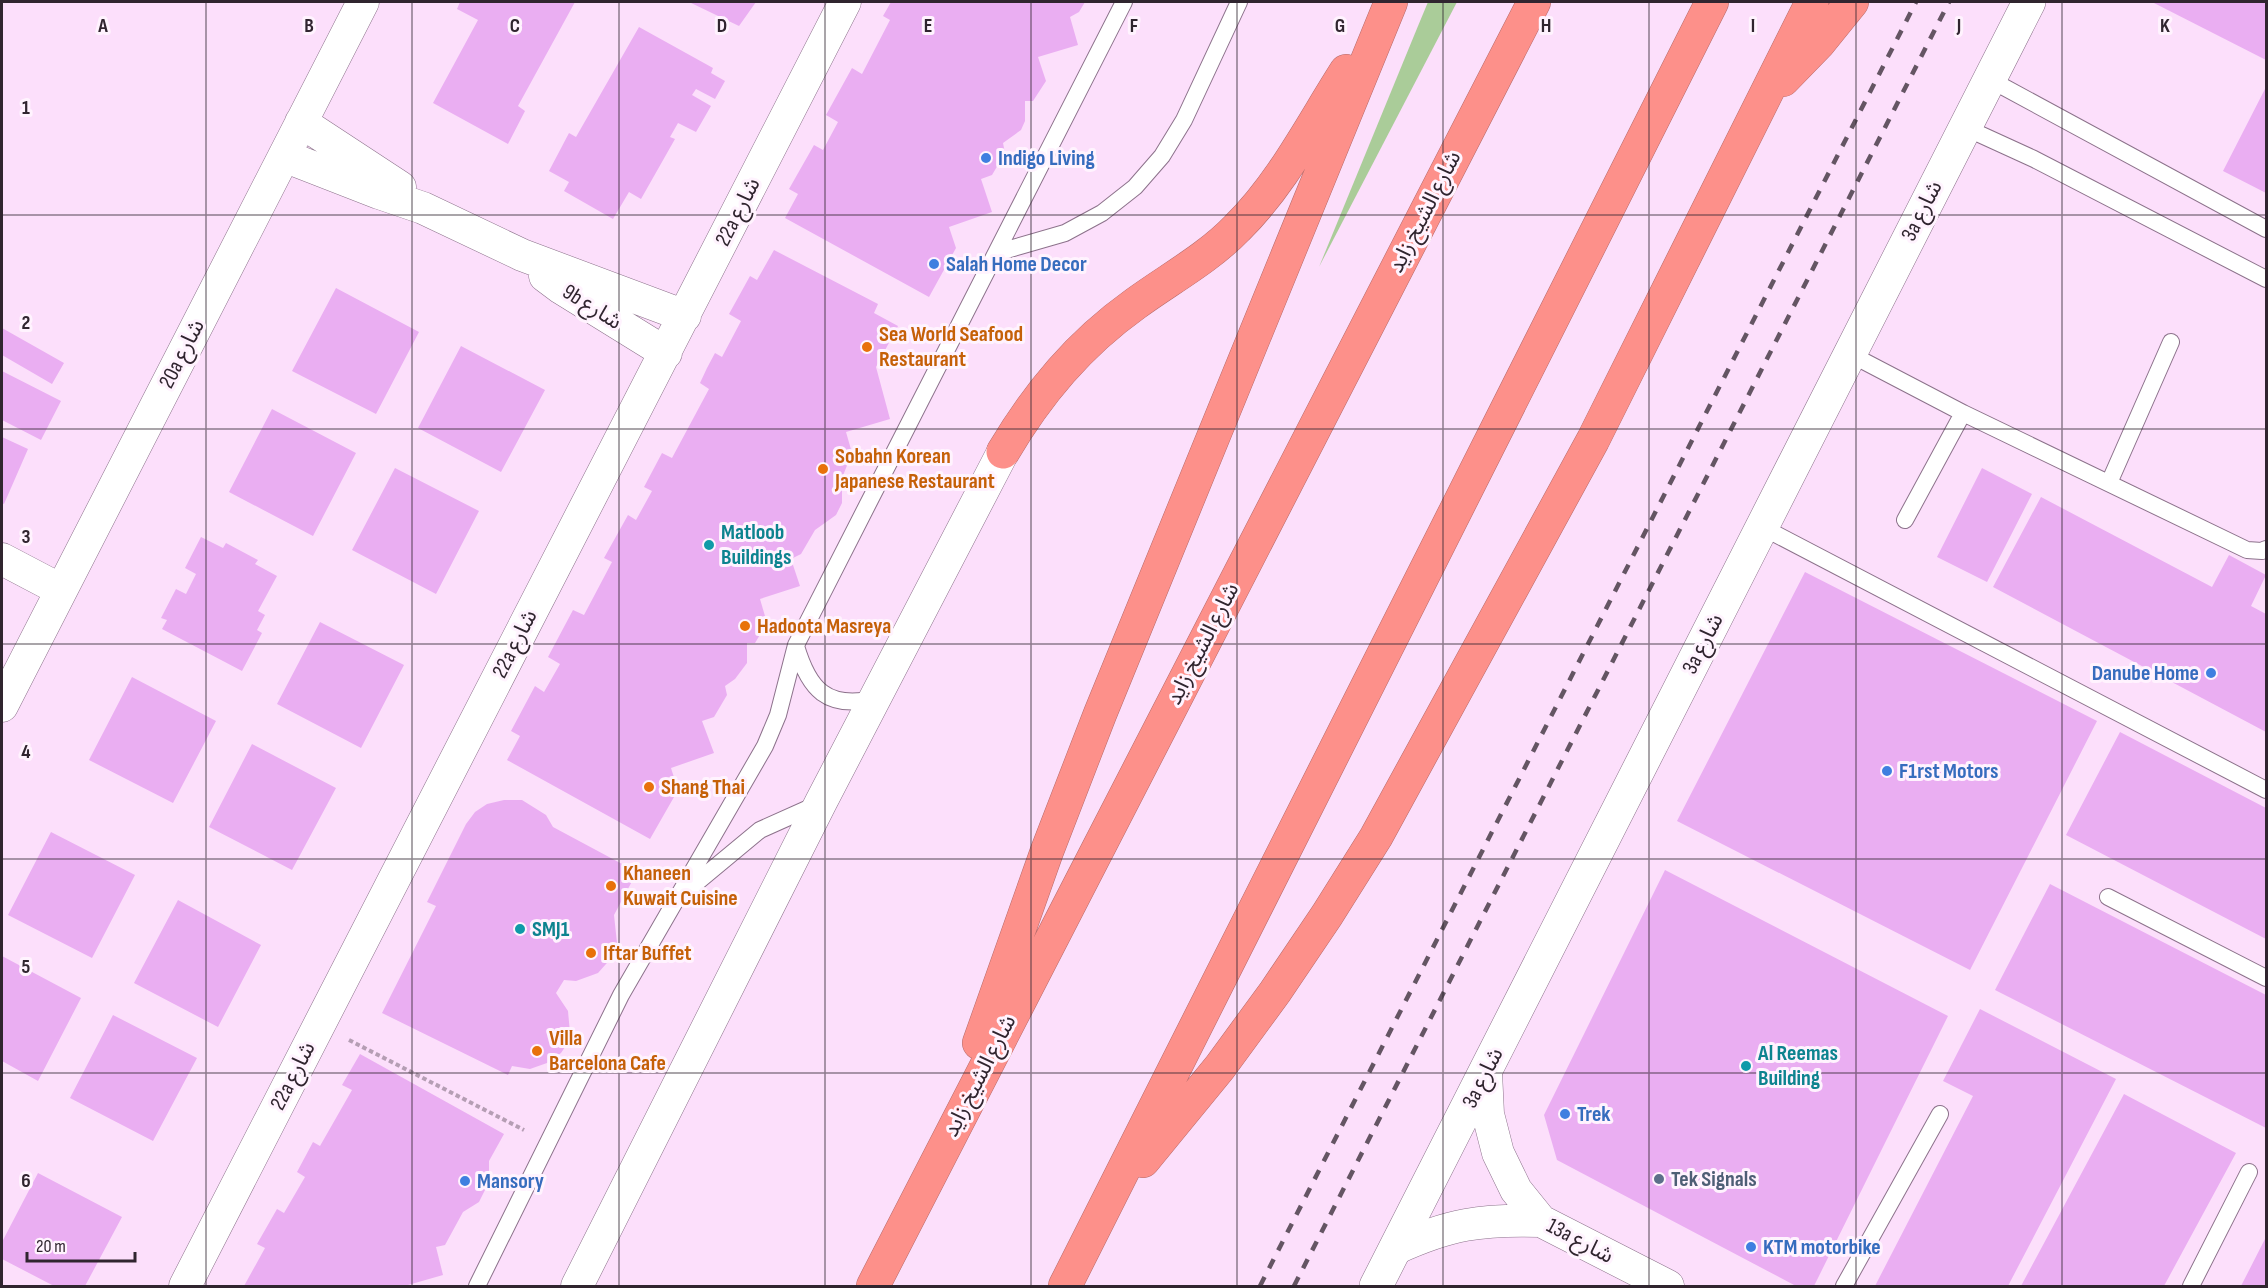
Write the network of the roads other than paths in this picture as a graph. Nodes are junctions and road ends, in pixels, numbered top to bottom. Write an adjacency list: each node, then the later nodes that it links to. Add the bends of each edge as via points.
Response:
1 (363, 2): 13 (street, 20a شارع)
2 (845, 2): 21 (street, 22a شارع)
3 (1124, 2): 18 (lane)
4 (1239, 2): 18 (lane, via 1184,120 1162,156 1135,187 1102,213 1065,233)
5 (1390, 2): 26 (highway, via 1257,206 1218,247 1105,326 1076,353 1023,418); 43 (highway, via 1092,735 996,989)
6 (1534, 2): 43 (highway, شارع الشيخ زايد)
7 (1712, 2): 45 (highway)
8 (1812, 2): 12 (highway)
9 (1852, 2): 12 (highway, via 1818,44)
10 (2029, 2): 11 (street, 3a شارع)
11 (1989, 79): 14 (street, 3a شارع); 17 (lane)
12 (1762, 100): 45 (highway, via 1593,440 1376,837 1275,992 1220,1067)
13 (301, 122): 15 (street, 20a شارع); 16 (street, 9b شارع, via 386,178)
14 (1964, 128): 20 (lane, via 2034,159); 24 (street, 3a شارع)
15 (284, 156): 16 (street, 9b شارع); 32 (street, 20a شارع)
16 (423, 208): 19 (street, 9b شارع)
17 (2266, 230)
18 (996, 253): 33 (lane)
19 (522, 255): 21 (street, 9b شارع); 23 (street, 9b شارع, via 561,288)
20 (2266, 279)
21 (685, 316): 23 (street, 22a شارع)
22 (2171, 342): 27 (lane)
23 (666, 353): 48 (street, 22a شارع)
24 (1850, 354): 25 (lane); 29 (street, 3a شارع)
25 (1963, 413): 27 (lane); 28 (lane)
26 (1003, 452): 34 (street)
27 (2109, 483): 30 (lane, via 2247,550)
28 (1905, 520)
29 (1762, 527): 36 (lane); 41 (street, 3a شارع)
30 (2266, 549)
31 (2, 559): 32 (street)
32 (61, 590): 35 (street, 20a شارع)
33 (796, 645): 34 (lane, via 804,670 815,687 833,699 854,704); 39 (lane, via 778,716 765,746)
34 (874, 699): 37 (street)
35 (2, 706)
36 (2266, 790)
37 (821, 802): 39 (lane, via 760,830); 50 (street)
38 (2108, 897): 40 (lane)
39 (679, 898): 49 (lane, via 621,995)
40 (2266, 978)
41 (1486, 1072): 46 (street, 13a شارع, via 1488,1114 1498,1153 1516,1190); 47 (street, 3a شارع)
42 (1940, 1114): 55 (lane)
43 (949, 1135): 51 (highway, شارع الشيخ زايد)
44 (2249, 1172): 56 (lane)
45 (1104, 1209): 52 (highway)
46 (1541, 1221): 47 (street, via 1466,1224 1430,1233); 54 (street, 13a شارع)
47 (1395, 1249): 53 (street, 3a شارع)
48 (186, 1287)
49 (477, 1287)
50 (577, 1287)
51 (873, 1287)
52 (1065, 1287)
53 (1376, 1287)
54 (1668, 1287)
55 (1844, 1287)
56 (2191, 1287)

